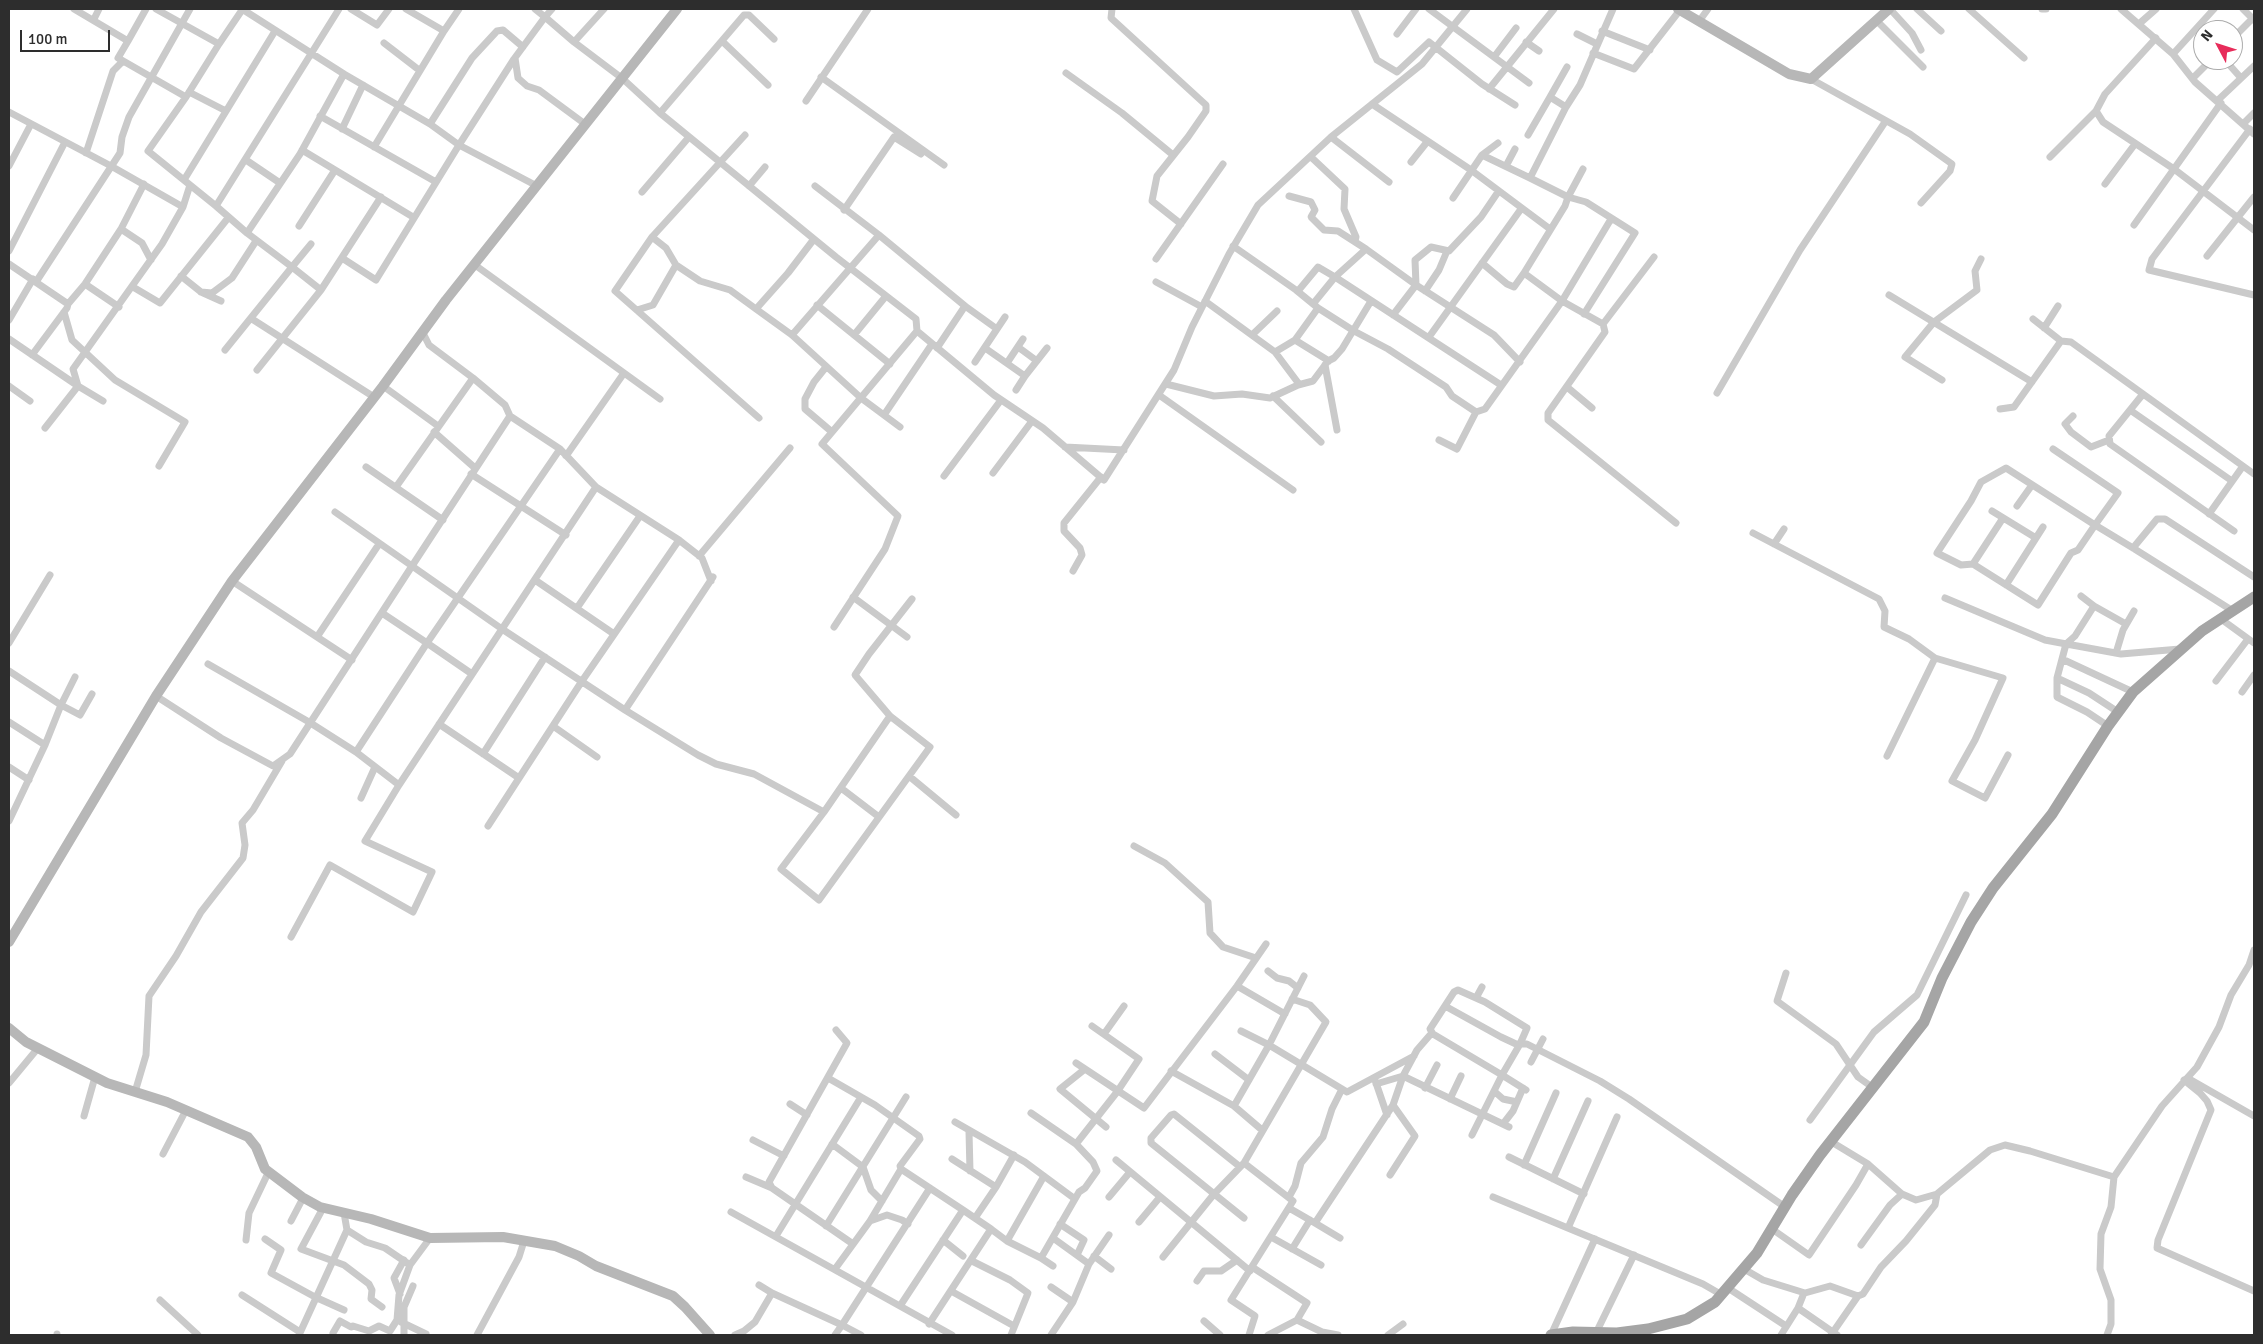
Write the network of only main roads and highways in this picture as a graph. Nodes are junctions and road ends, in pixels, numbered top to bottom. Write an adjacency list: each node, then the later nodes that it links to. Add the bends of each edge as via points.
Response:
1 (2254, 597): 2 (main road, via 2202,631 2133,692 2052,814 1993,888 1971,922 1924,1022 1830,1141 1744,1269 1714,1302 1687,1319)
2 (1618, 1334): 3 (main road, via 1573,1332)
3 (1551, 1335)

